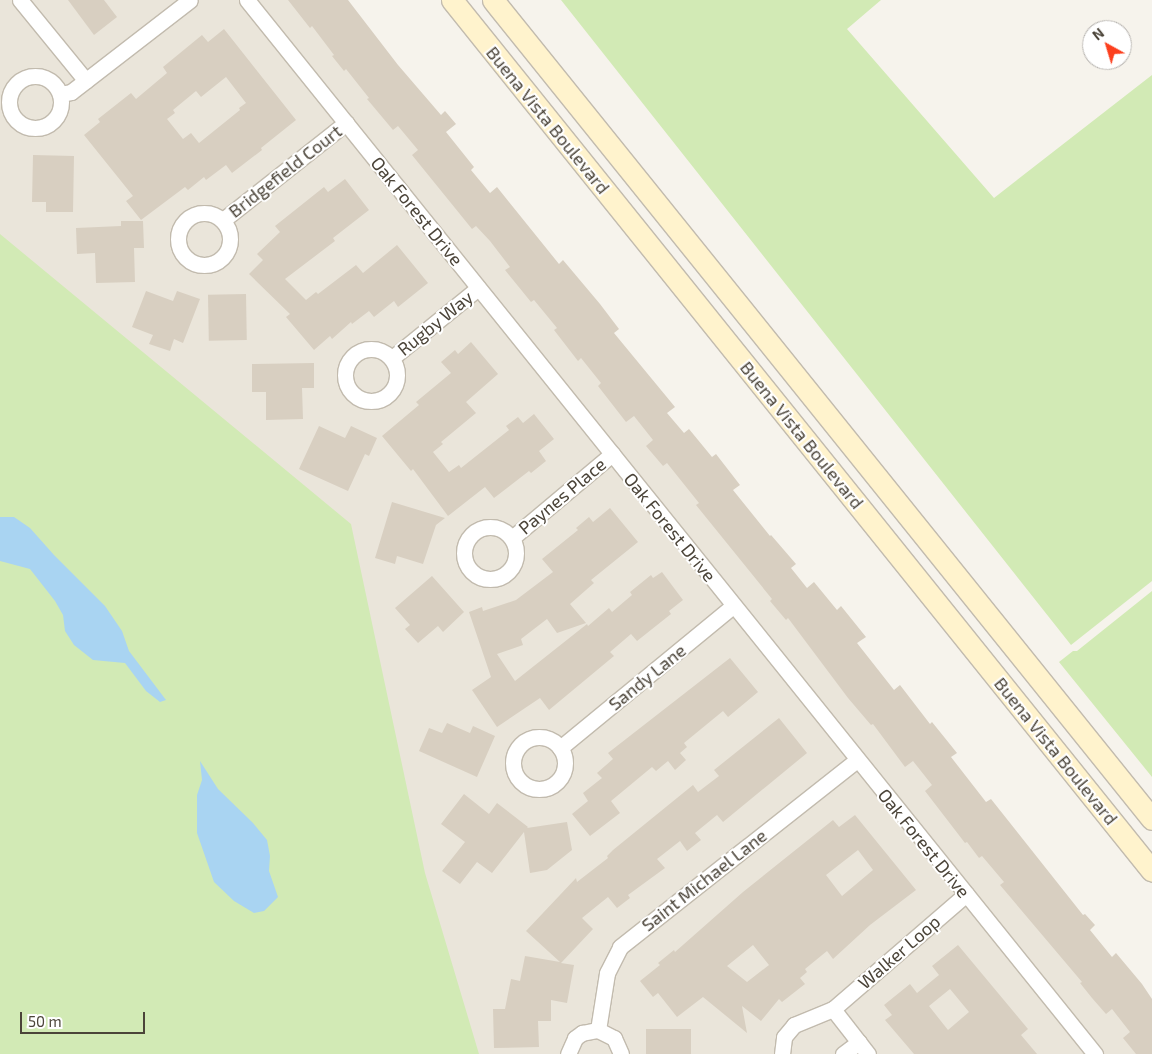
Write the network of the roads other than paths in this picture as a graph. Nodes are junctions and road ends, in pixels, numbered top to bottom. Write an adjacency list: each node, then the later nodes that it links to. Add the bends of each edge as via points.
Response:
1 (20, 0): 6 (street)
2 (190, 0): 6 (street)
3 (247, 0): 8 (street, Oak Forest Drive)
4 (452, 0): 18 (main road, Buena Vista Boulevard)
5 (493, 0): 16 (main road, Buena Vista Boulevard)
6 (86, 81): 7 (street, via 72,92)
7 (60, 94)
8 (346, 123): 9 (street, Bridgefield Court); 10 (street, Oak Forest Drive)
9 (223, 220)
10 (478, 288): 11 (street, Rugby Way); 12 (street, Oak Forest Drive)
11 (392, 358)
12 (612, 454): 13 (street, Paynes Place); 14 (street, Oak Forest Drive)
13 (512, 538)
14 (733, 606): 15 (street, Sandy Lane); 17 (street, Oak Forest Drive)
15 (560, 748)
16 (1096, 750): 18 (main road); 19 (main road, Buena Vista Boulevard)
17 (857, 760): 21 (street, Oak Forest Drive); 23 (street, Saint Michael Lane, via 620,947 607,973)
18 (1071, 770): 20 (main road, Buena Vista Boulevard)
19 (1152, 819)
20 (1152, 871)
21 (966, 894): 22 (street, Walker Loop); 30 (street, Oak Forest Drive)
22 (833, 1009): 24 (street); 27 (street, Walker Loop, via 794,1025 784,1037)
23 (598, 1030): 25 (street, via 575,1038); 26 (street, via 614,1038)
24 (859, 1042): 28 (street); 29 (street)
25 (568, 1054)
26 (621, 1054)
27 (782, 1054)
28 (842, 1054)
29 (868, 1054)
30 (1095, 1054)

